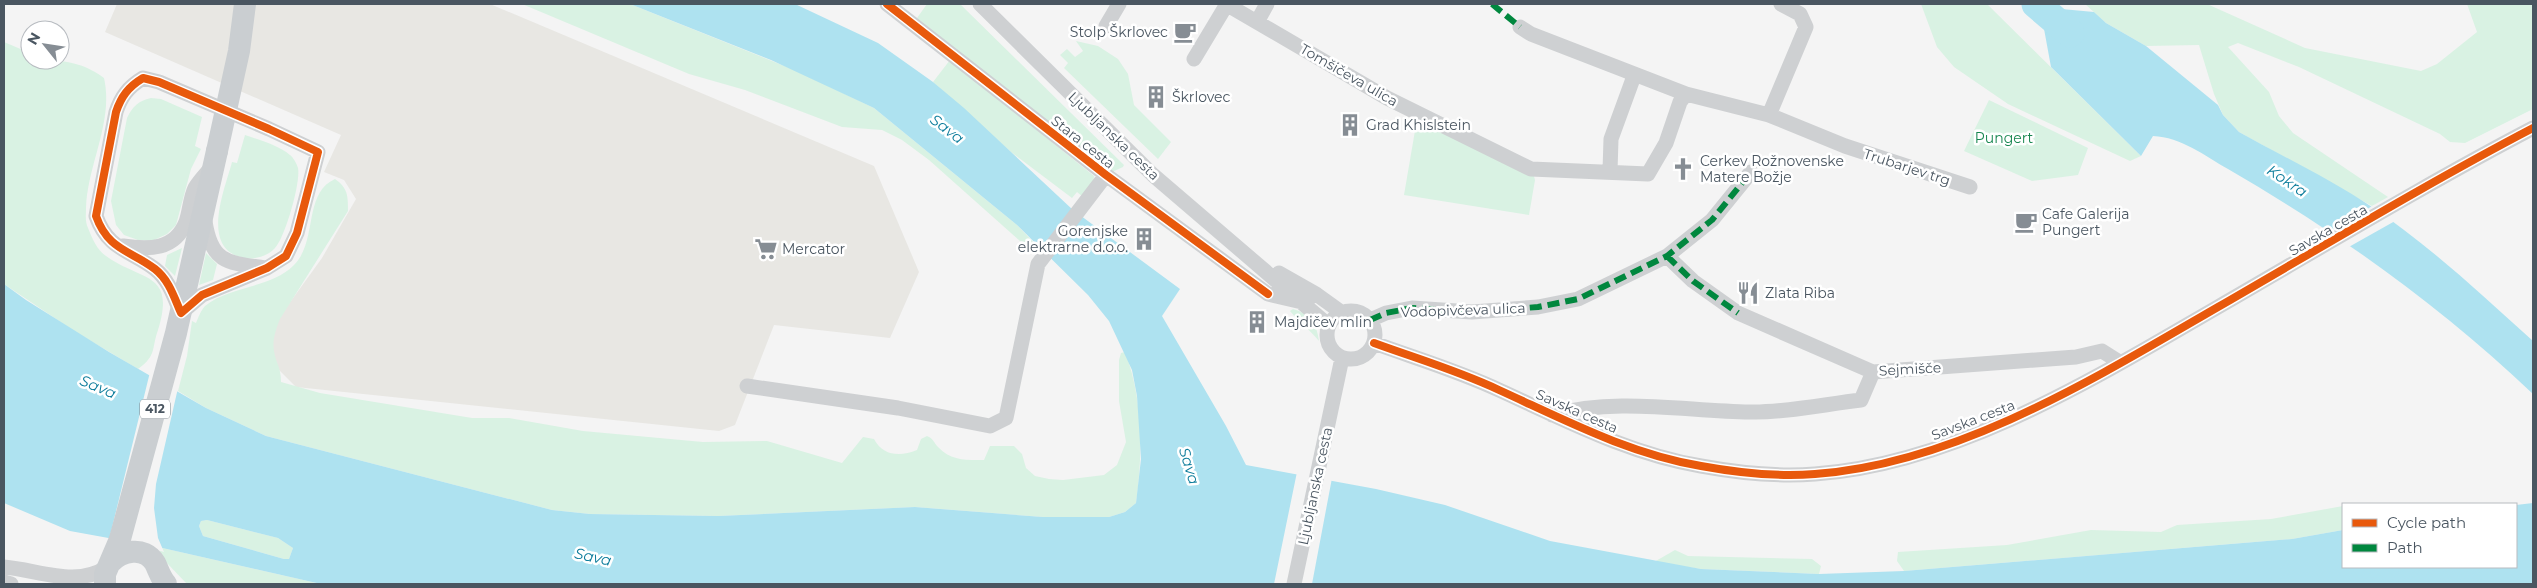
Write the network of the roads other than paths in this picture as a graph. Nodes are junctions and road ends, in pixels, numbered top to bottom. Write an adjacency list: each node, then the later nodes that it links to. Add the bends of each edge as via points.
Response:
1 (245, 4): 16 (main road, 412, bridge, via 239,51)
2 (887, 4): 19 (street, Stara cesta)
3 (980, 4): 24 (street, Ljubljanska cesta, via 1153,175)
4 (1119, 4): 9 (street)
5 (1227, 4): 8 (street, Tomšičeva ulica); 11 (street)
6 (1267, 4): 8 (street)
7 (1780, 4): 14 (street, via 1800,14 1806,27)
8 (1256, 22): 17 (street, Tomšičeva ulica, via 1387,98 1531,169)
9 (1106, 26)
10 (1526, 30): 12 (street, Trubarjev trg)
11 (1194, 58)
12 (1634, 76): 13 (street, Trubarjev trg); 17 (street, via 1611,139)
13 (1686, 94): 14 (street, Trubarjev trg); 17 (street, Tomšičeva ulica, via 1680,102 1666,143 1648,174)
14 (1769, 115): 20 (street, Trubarjev trg, via 1845,146)
15 (2533, 128): 34 (street, Savska cesta)
16 (216, 157): 21 (main road, 412); 22 (street, via 195,189 186,223 178,238 163,247 140,249)
17 (1610, 171)
18 (1751, 172): 23 (street, Vodopivčeva ulica, via 1712,220)
19 (1106, 175): 27 (street, Stara cesta, via 1268,294); 36 (street, via 1038,264 1006,418 990,426 898,408)
20 (1970, 187)
21 (204, 208): 25 (street, via 208,240 225,260); 30 (main road, 412)
22 (114, 244): 25 (street, via 102,232 96,216 98,198 121,98 132,84 143,78 159,82 318,152 297,233 286,256); 30 (street, via 156,270 171,288)
23 (1668, 256): 29 (street, Vodopivčeva ulica, via 1578,299 1538,307 1472,312 1412,308); 35 (street, Sejmišče, via 1693,281 1738,313)
24 (1256, 261): 26 (street, Ljubljanska cesta); 27 (street, Ljubljanska cesta)
25 (267, 268): 30 (street, via 202,295)
26 (1316, 294): 27 (street); 28 (street, Ljubljanska cesta)
27 (1302, 302): 31 (street, Ljubljanska cesta)
28 (1341, 312): 29 (street, via 1357,311); 31 (street)
29 (1370, 320): 32 (street)
30 (178, 323): 38 (main road, 412)
31 (1328, 325): 33 (street, via 1327,341 1335,354)
32 (1374, 343): 33 (street, via 1364,356); 37 (street, Savska cesta, via 1496,388)
33 (1342, 358): 45 (street, Ljubljanska cesta)
34 (2121, 363): 35 (street, Sejmišče, via 2102,351 2066,357); 37 (street, Savska cesta, via 2089,382 1954,443 1888,462 1817,474 1770,475 1697,466 1595,435)
35 (1873, 372): 37 (street, Savska cesta, via 1860,400 1752,412 1637,405 1576,409)
36 (747, 386)
37 (1552, 415)
38 (134, 485): 39 (main road, 412, via 140,538); 41 (main road, 412)
39 (148, 556): 41 (main road, via 132,551 116,557); 43 (main road, 412)
40 (4, 568): 41 (street, via 71,580)
41 (107, 574)
42 (4, 582): 44 (street)
43 (162, 582)
44 (11, 584)
45 (1294, 584)

